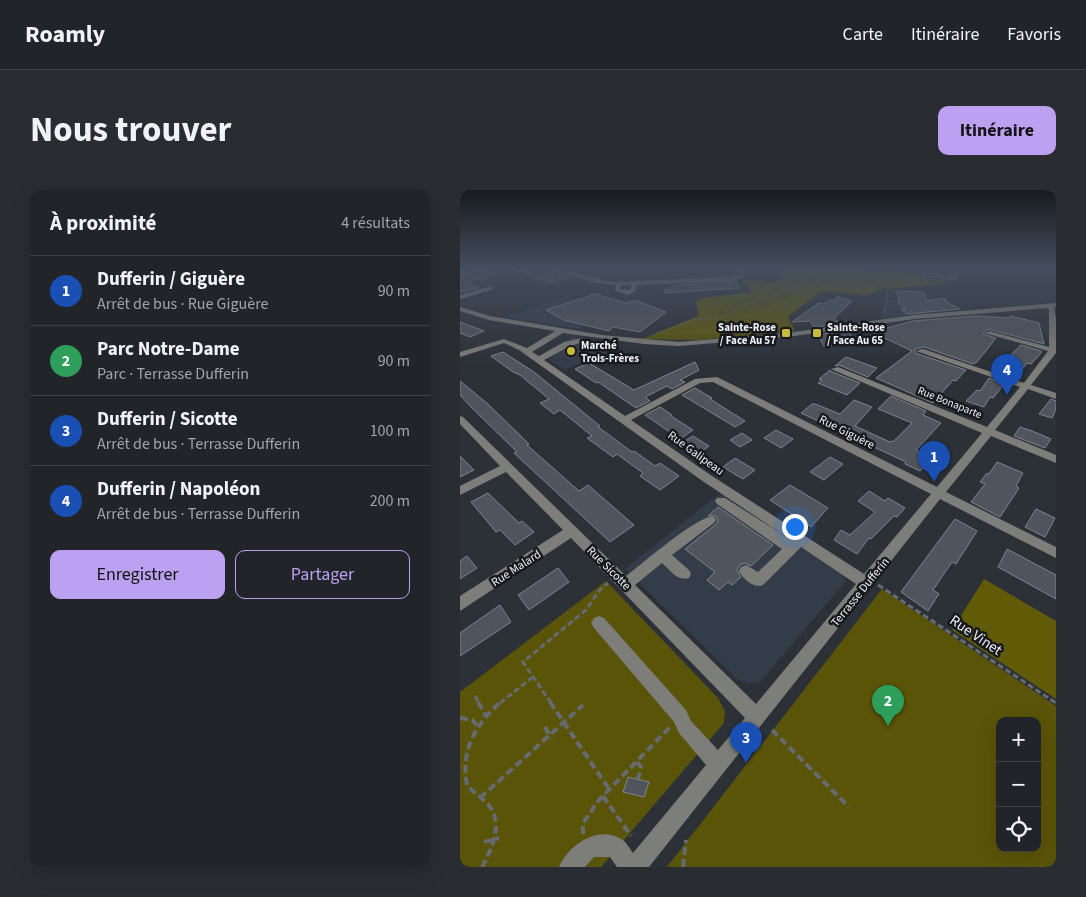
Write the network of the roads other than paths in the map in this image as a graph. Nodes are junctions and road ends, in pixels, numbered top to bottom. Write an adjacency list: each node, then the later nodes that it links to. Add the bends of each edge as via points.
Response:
1 (460, 309): 3 (street, via 489,318)
2 (1054, 310): 7 (street, via 924,316 713,342 658,343); 11 (street)
3 (562, 330): 4 (street); 13 (street)
4 (572, 332): 6 (street); 13 (street)
5 (989, 333): 11 (street)
6 (587, 334): 7 (street); 8 (street)
7 (616, 339): 8 (street, via 610,344)
8 (580, 340): 13 (street)
9 (511, 342): 12 (street, via 501,341); 13 (street, Rue Galipeau); 14 (street)
10 (920, 350): 16 (street)
11 (1054, 351): 16 (street, Terrasse Dufferin)
12 (460, 355)
13 (534, 355): 19 (street, Rue Galipeau)
14 (460, 360)
15 (835, 369): 20 (street, Rue Bonaparte)
16 (1027, 386): 17 (street); 20 (street, Terrasse Dufferin)
17 (1056, 396)
18 (460, 419): 22 (street, Rue Sicotte)
19 (626, 419): 24 (street, Rue Giguère, via 701,380 714,379); 26 (street, Rue Galipeau, via 708,479)
20 (990, 431): 21 (street, Rue Bonaparte); 24 (street, Terrasse Dufferin)
21 (1056, 459)
22 (507, 466): 23 (street); 29 (street, Rue Sicotte)
23 (460, 491)
24 (939, 493): 31 (street, Rue Giguère); 36 (street, Terrasse Dufferin)
25 (721, 501): 28 (street)
26 (770, 518): 28 (street); 30 (street, Rue Galipeau)
27 (710, 520): 32 (street)
28 (758, 530): 30 (street)
29 (572, 531): 35 (street, Rue Sicotte); 37 (street, Rue Malard)
30 (796, 544): 33 (street, via 758,580); 36 (street, Rue Galipeau)
31 (1056, 553)
32 (662, 556): 34 (street); 35 (street)
33 (746, 571)
34 (684, 574)
35 (625, 585): 39 (street, Rue Sicotte)
36 (874, 585): 39 (street, Terrasse Dufferin)
37 (460, 604)
38 (599, 623): 40 (street)
39 (757, 717): 40 (street, Terrasse Dufferin)
40 (719, 764): 43 (street, Terrasse Dufferin)
41 (570, 867): 42 (street, via 590,847 606,845 617,848)
42 (630, 867)
43 (635, 867)

